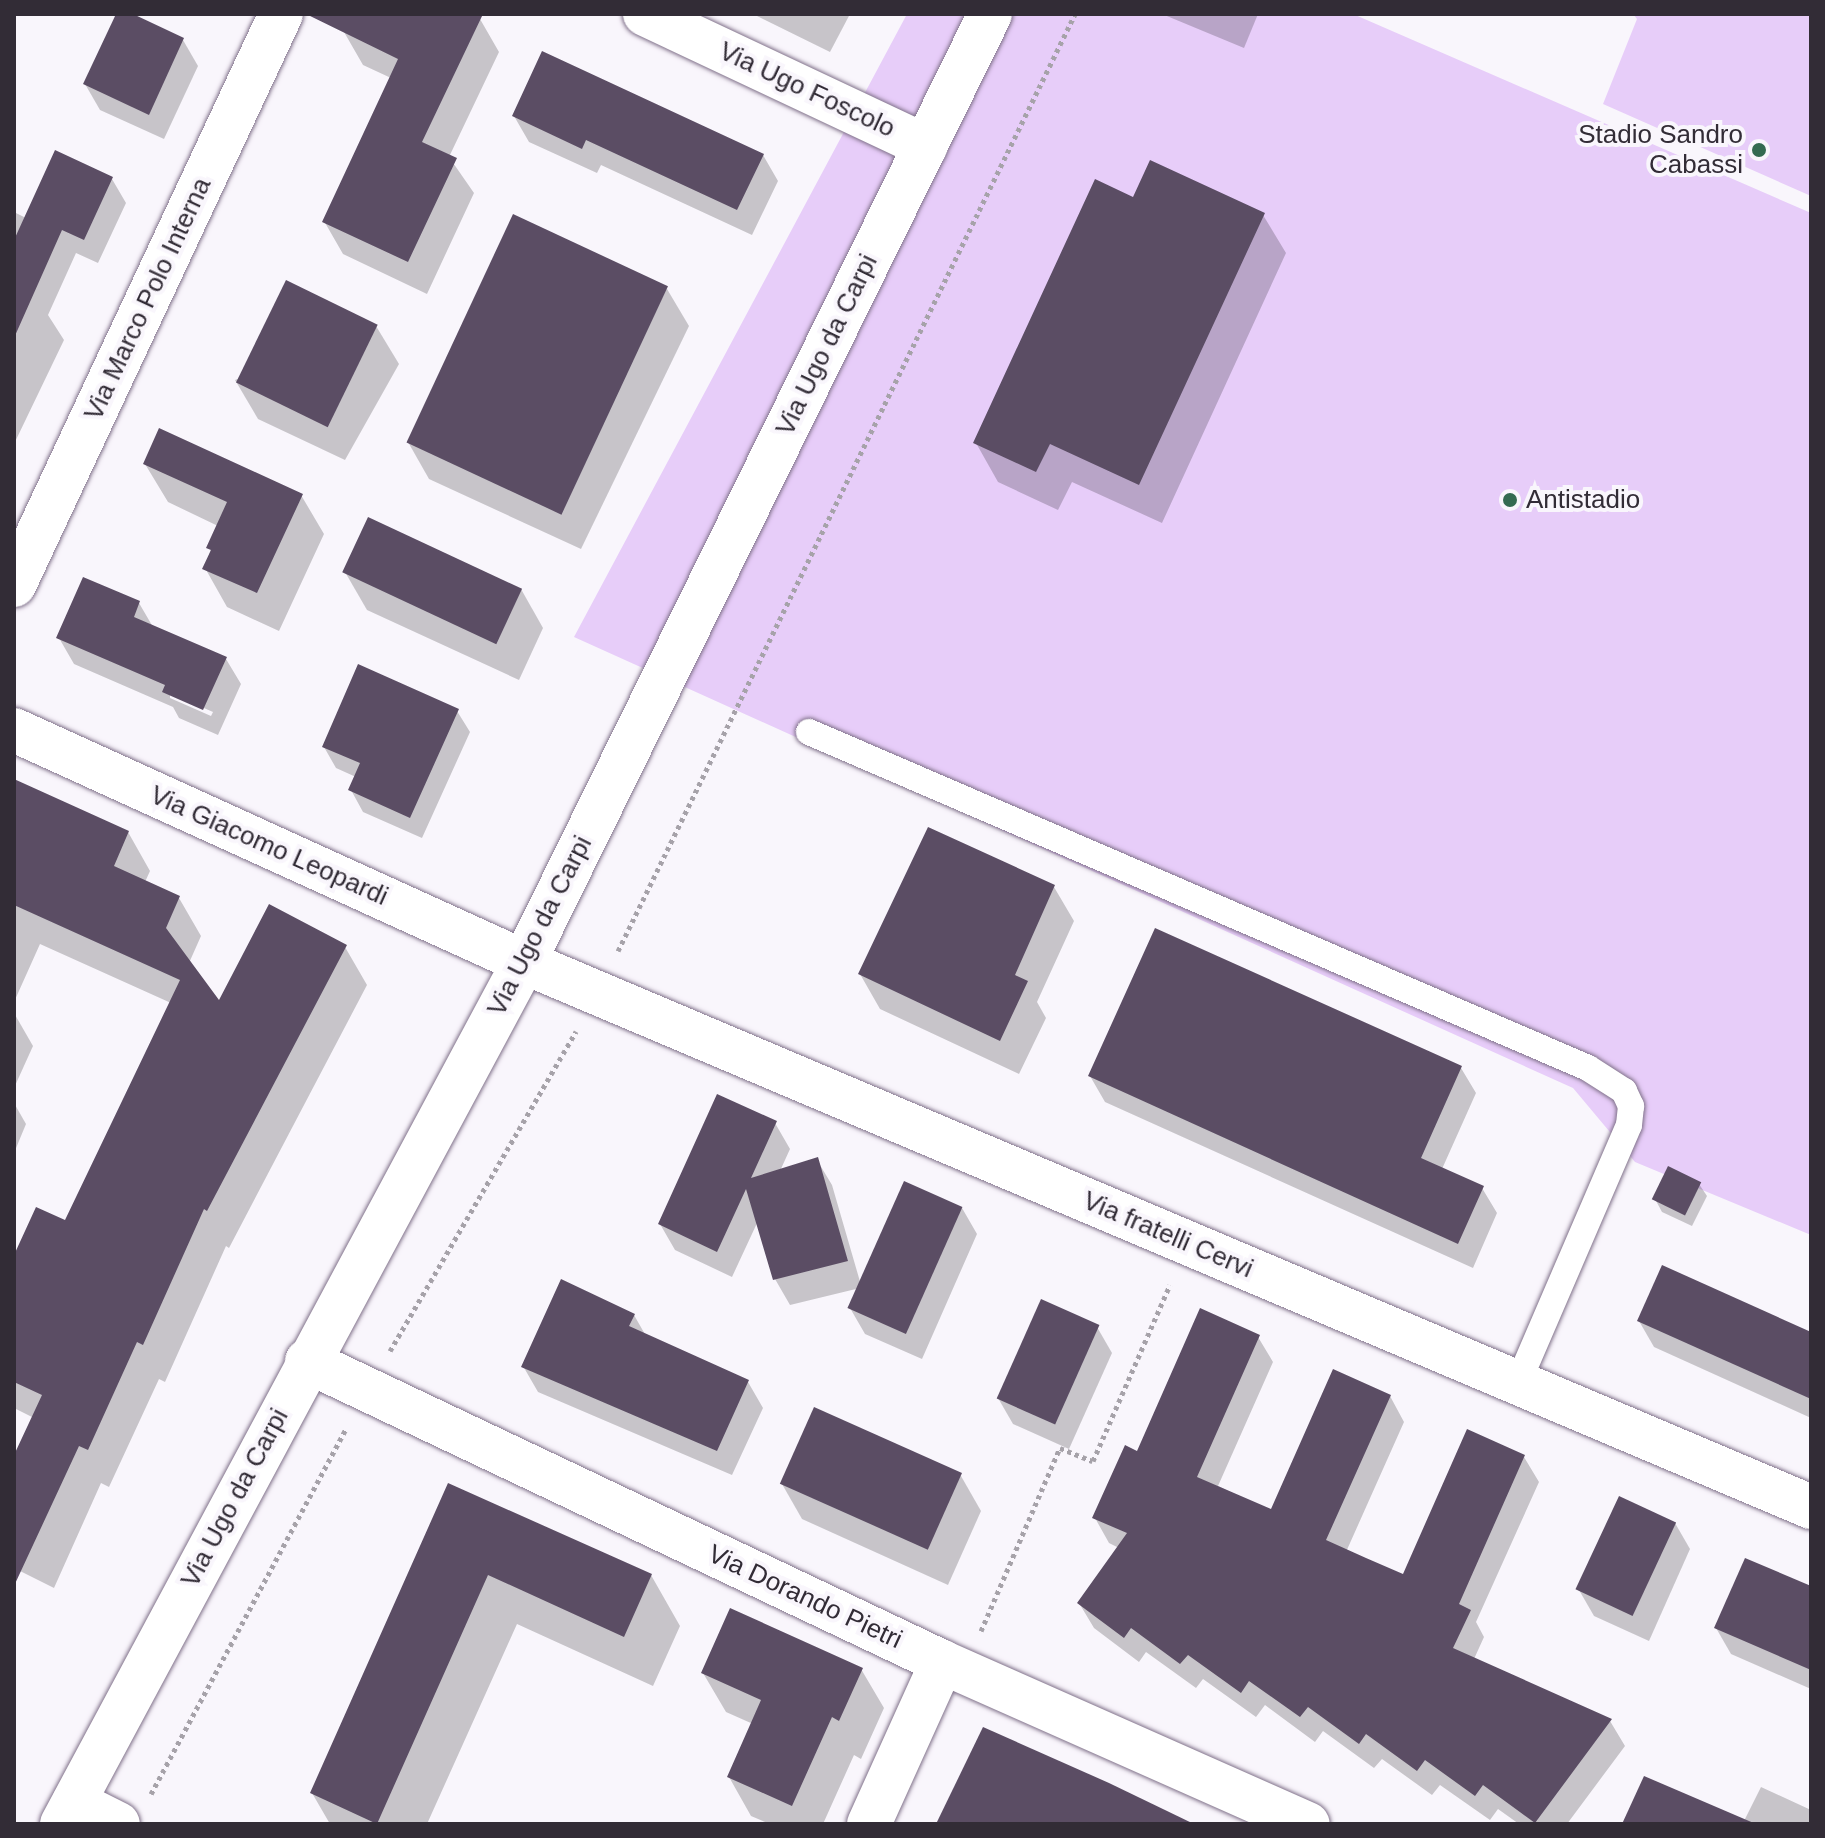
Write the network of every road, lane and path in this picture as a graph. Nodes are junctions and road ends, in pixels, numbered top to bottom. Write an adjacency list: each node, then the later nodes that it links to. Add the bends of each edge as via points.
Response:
1 (281, 14): 6 (street, Via Marco Polo Interna)
2 (645, 14): 5 (street, Via Ugo Foscolo)
3 (990, 14): 5 (street, Via Ugo da Carpi)
4 (1075, 14): 10 (path)
5 (925, 146): 9 (street, Via Ugo da Carpi)
6 (14, 585)
7 (14, 730): 9 (street, Via Giacomo Leopardi)
8 (809, 732): 13 (lane, via 1588,1068 1624,1091 1631,1106 1629,1125)
9 (524, 962): 10 (street, Via fratelli Cervi); 12 (street, Via Ugo da Carpi)
10 (598, 994): 11 (street, Via fratelli Cervi); 14 (path)
11 (1188, 1244): 13 (street, Via fratelli Cervi); 16 (path, via 1093,1461 1060,1448)
12 (307, 1361): 14 (street, Via Dorando Pietri); 18 (street, Via Ugo da Carpi)
13 (1518, 1383): 15 (street, Via fratelli Cervi)
14 (367, 1390): 16 (street, Via Dorando Pietri); 17 (path)
15 (1811, 1507)
16 (953, 1666): 19 (street); 20 (street, Via Dorando Pietri)
17 (134, 1810): 18 (street)
18 (68, 1813)
19 (869, 1824)
20 (1308, 1824)

